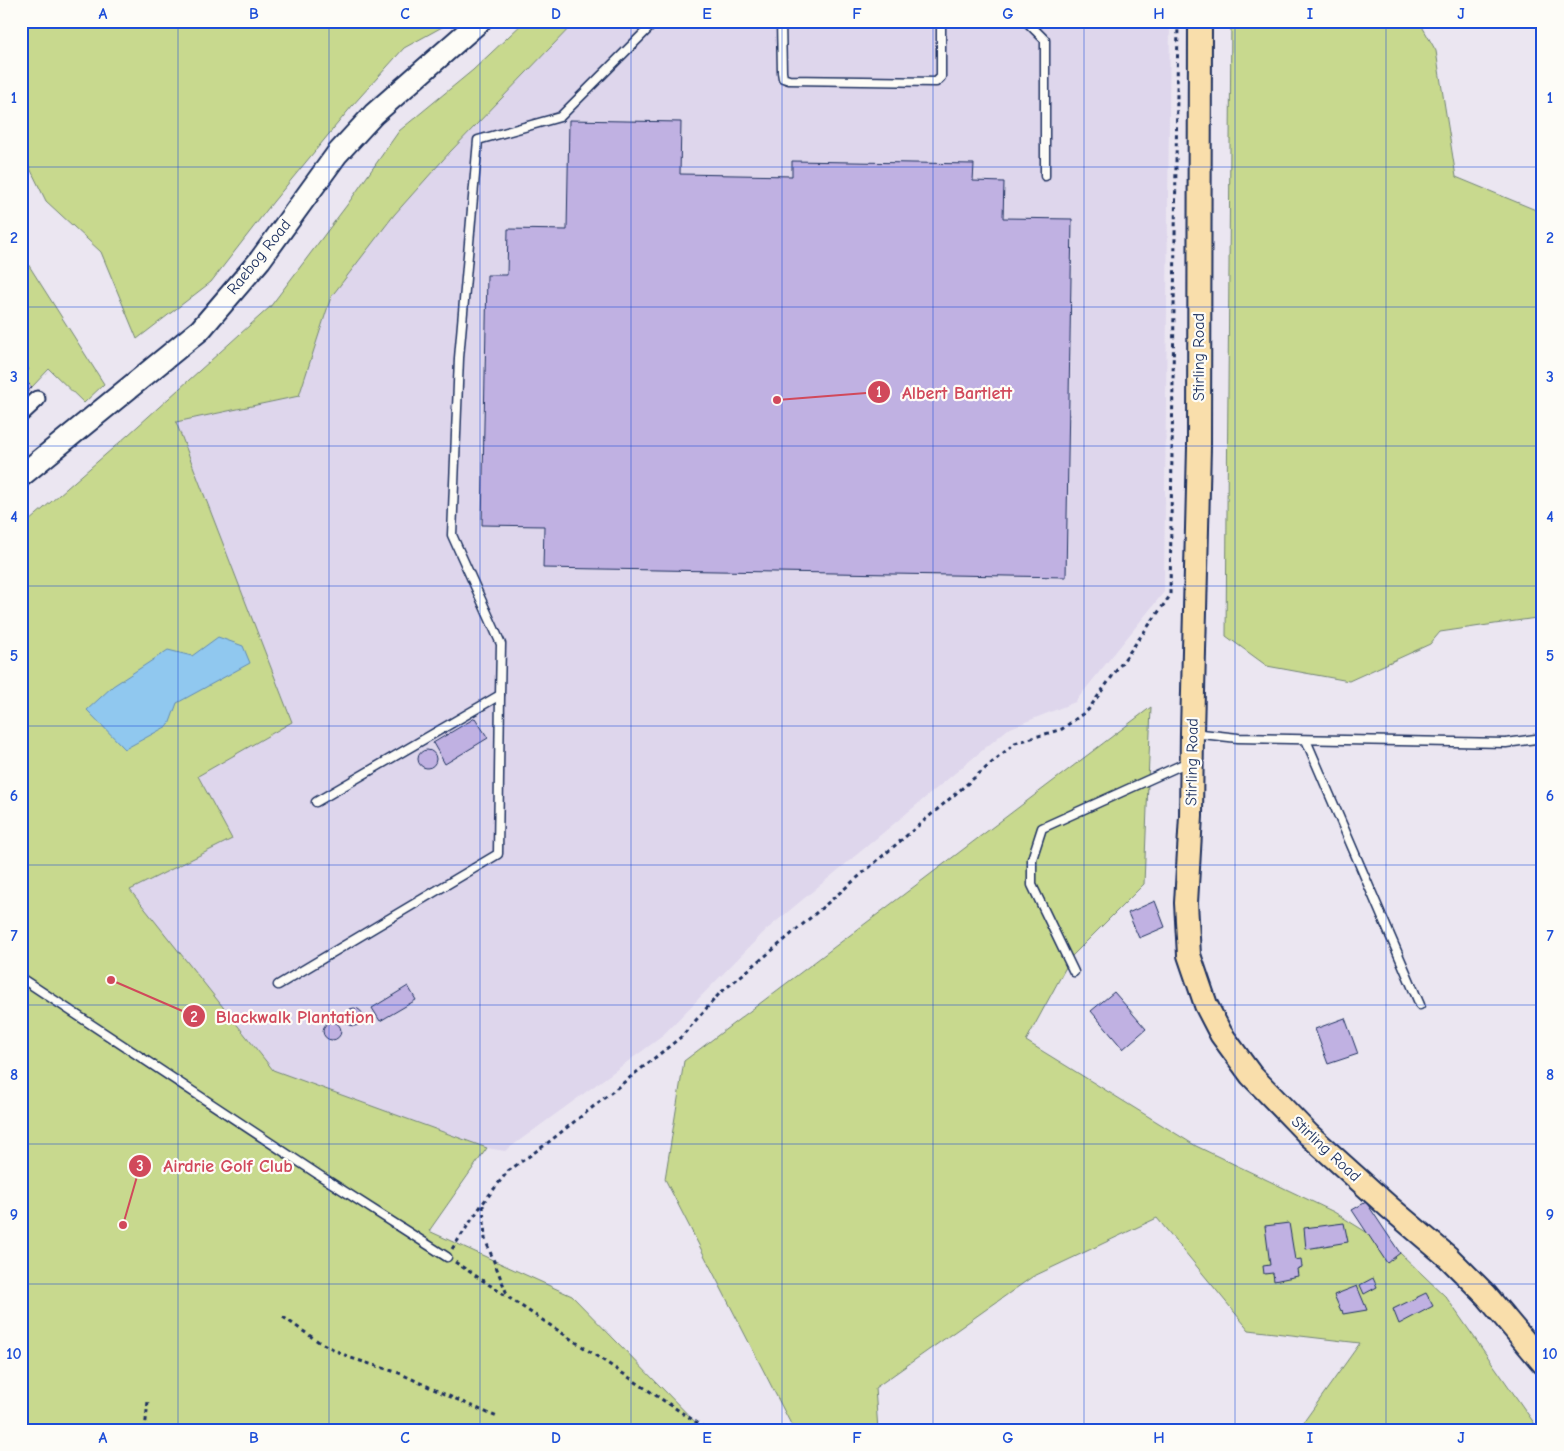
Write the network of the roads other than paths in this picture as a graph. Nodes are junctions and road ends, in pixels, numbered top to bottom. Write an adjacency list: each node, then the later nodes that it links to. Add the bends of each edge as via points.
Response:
1 (479, 21): 10 (main road, Raebog Road, via 368,121 338,154 260,260 200,330)
2 (656, 21): 11 (lane, via 560,117 478,140 459,358 452,536 501,644)
3 (781, 21): 4 (lane, via 783,78 936,82 941,77)
4 (942, 21)
5 (1026, 21): 7 (lane, via 1045,40)
6 (1200, 21): 12 (main road, Stirling Road, via 1199,447)
7 (1045, 176)
8 (37, 399): 9 (street)
9 (21, 414)
10 (21, 476)
11 (500, 695): 16 (lane); 19 (lane, via 498,854)
12 (1192, 732): 14 (lane, via 1238,738); 15 (main road, Stirling Road)
13 (1543, 738): 14 (lane, via 1506,743)
14 (1306, 740): 20 (lane)
15 (1191, 760): 17 (lane, via 1042,828 1032,859 1032,885); 22 (main road, Stirling Road, via 1186,903 1189,954 1206,1005 1221,1034 1251,1075 1309,1135 1448,1257 1486,1295)
16 (316, 802)
17 (1074, 972)
18 (21, 978): 21 (lane)
19 (278, 985)
20 (1420, 1005)
21 (447, 1257)
22 (1543, 1364)

